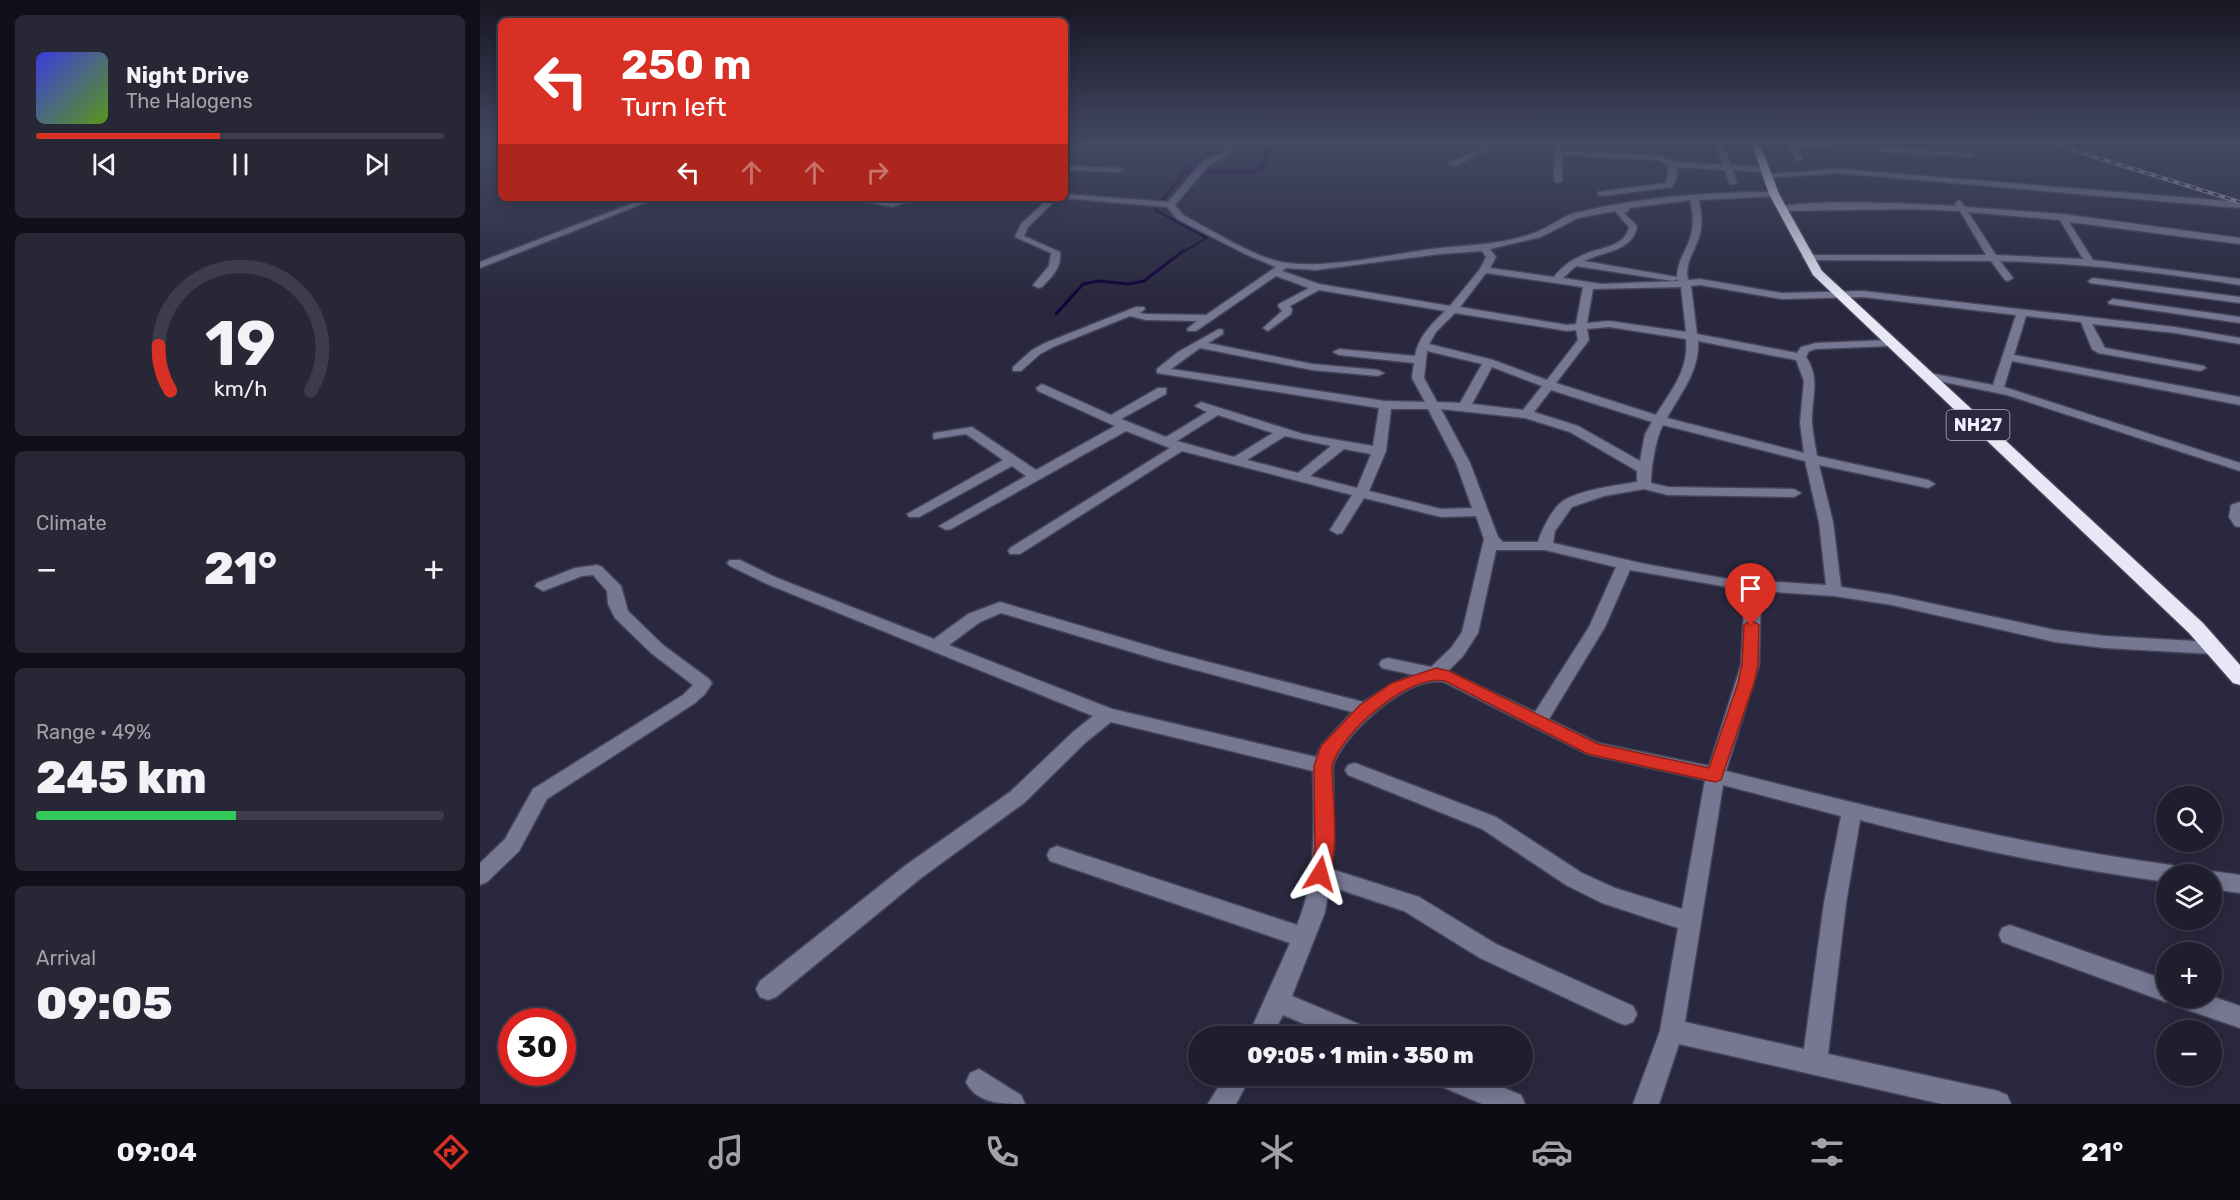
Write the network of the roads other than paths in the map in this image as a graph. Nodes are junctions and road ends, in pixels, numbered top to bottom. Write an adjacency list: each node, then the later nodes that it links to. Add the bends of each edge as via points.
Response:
1 (1068, 196): 11 (street)
2 (1175, 196): 11 (street)
3 (1733, 196): 6 (street)
4 (1775, 196): 15 (highway, NH27)
5 (2136, 196): 13 (street)
6 (1694, 197): 14 (street); 28 (street, via 1698,218 1682,266)
7 (645, 201): 24 (street)
8 (872, 201): 9 (street)
9 (903, 201)
10 (1051, 201): 32 (street, via 1024,226 1019,237 1056,252 1051,272)
11 (1167, 204): 25 (street, via 1180,217)
12 (1960, 205): 15 (street); 16 (street); 20 (street)
13 (2240, 205)
14 (1623, 206): 18 (street, via 1575,216 1538,234); 23 (street, via 1626,209 1618,213 1633,226 1627,241)
15 (1782, 208): 19 (highway, NH27)
16 (2062, 217): 17 (street); 22 (street)
17 (2240, 241)
18 (1484, 248): 25 (street); 26 (street, via 1491,257)
19 (1807, 257): 20 (street); 35 (highway, NH27)
20 (1995, 259): 21 (street); 27 (street)
21 (2073, 261): 22 (street); 30 (street)
22 (2090, 262): 31 (street)
23 (1575, 263): 28 (street); 29 (street)
24 (480, 266)
25 (1280, 268): 33 (street, via 1287,278); 40 (street)
26 (1484, 270): 29 (street); 38 (street)
27 (2008, 278)
28 (1684, 280): 34 (street, via 1665,285); 35 (street, via 1782,296); 48 (street)
29 (1556, 281): 34 (street)
30 (2092, 281): 36 (street); 37 (street)
31 (2240, 282)
32 (1038, 285)
33 (1318, 286): 38 (street); 46 (street, via 1283,306 1287,312)
34 (1588, 286): 44 (street)
35 (1838, 294): 39 (street); 50 (highway, NH27)
36 (2240, 300)
37 (2113, 303): 41 (street); 43 (street)
38 (1453, 309): 44 (street); 52 (street)
39 (2022, 312): 42 (street); 55 (street)
40 (1207, 318): 45 (street); 60 (street, via 1158,318 1135,311 1049,345)
41 (2240, 320)
42 (2086, 321): 43 (street); 59 (street, via 2102,351)
43 (2130, 326): 49 (street)
44 (1581, 327): 48 (street, via 1609,324); 63 (street, via 1584,340)
45 (1192, 328)
46 (1268, 328)
47 (1219, 332): 51 (street)
48 (1693, 337): 54 (street); 76 (street, via 1690,368)
49 (2240, 341)
50 (1890, 343): 54 (street, via 1816,346 1805,349); 62 (highway, NH27)
51 (1200, 345): 58 (street); 67 (street, via 1161,371)
52 (1422, 346): 56 (street); 57 (street)
53 (1339, 352): 56 (street)
54 (1800, 357): 83 (street, via 1809,367 1810,375 1806,422)
55 (2007, 357): 65 (street); 68 (street)
56 (1420, 360): 70 (street, via 1418,378)
57 (1489, 362): 63 (street); 72 (street)
58 (1312, 367): 61 (street); 67 (street)
59 (2200, 368)
60 (1017, 369)
61 (1378, 373)
62 (1924, 375): 65 (street); 109 (highway, NH27)
63 (1549, 385): 74 (street); 76 (street)
64 (1042, 388): 75 (street)
65 (1998, 389): 86 (street)
66 (1162, 391): 75 (street)
67 (1308, 394): 69 (street)
68 (2240, 401)
69 (1385, 405): 70 (street); 82 (street)
70 (1433, 405): 72 (street); 95 (street, via 1463,463)
71 (1201, 406): 73 (street)
72 (1464, 407): 74 (street)
73 (1217, 411): 78 (street); 80 (street)
74 (1526, 414): 87 (street, via 1574,429)
75 (1111, 420): 77 (street)
76 (1660, 420): 83 (street); 87 (street, via 1652,434)
77 (1125, 426): 80 (street); 88 (street)
78 (1283, 432): 81 (street); 85 (street)
79 (939, 436): 84 (street, via 968,430)
80 (1174, 444): 85 (street); 102 (street)
81 (1340, 445): 82 (street); 89 (street)
82 (1379, 451): 93 (street)
83 (1812, 459): 90 (street); 107 (street)
84 (1012, 460): 88 (street); 96 (street)
85 (1235, 462): 89 (street)
86 (2240, 467)
87 (1644, 469): 91 (street)
88 (1034, 475): 98 (street)
89 (1300, 478): 93 (street)
90 (1928, 484)
91 (1644, 485): 92 (street, via 1668,491); 101 (street, via 1601,492 1567,504 1548,531)
92 (1794, 493)
93 (1360, 494): 95 (street, via 1441,513); 99 (street)
94 (2240, 506): 97 (street, via 2236,508 2236,517)
95 (1481, 512): 100 (street)
96 (914, 514)
97 (2240, 523)
98 (946, 526)
99 (1337, 530)
100 (1491, 539): 101 (street, via 1499,546); 111 (street, via 1470,633)
101 (1545, 546): 104 (street)
102 (1015, 551)
103 (735, 563): 108 (street)
104 (1625, 565): 106 (street); 115 (street, via 1597,627)
105 (543, 586): 123 (street, via 580,571 597,570 615,590 621,615 657,649 703,683 689,699 540,794 512,845)
106 (1753, 586): 107 (street); 118 (street, via 1748,674)
107 (1834, 591): 109 (street, via 2055,636)
108 (936, 646): 113 (street, via 974,618 1000,607); 114 (street)
109 (2213, 648): 112 (highway, NH27)
110 (1388, 663): 111 (street)
111 (1436, 674): 113 (street, via 1398,687); 115 (street)
112 (2240, 678)
113 (1365, 709): 116 (street, via 1328,751)
114 (1107, 715): 116 (street); 130 (street, via 1074,739 1003,809 937,853)
115 (1538, 722): 118 (street, via 1594,749)
116 (1323, 766): 122 (street, via 1324,847)
117 (1355, 770): 126 (street, via 1489,823 1574,879 1610,896)
118 (1715, 776): 119 (street); 126 (street)
119 (1852, 810): 121 (street, via 2083,862); 138 (street, via 1835,903)
120 (1057, 855): 128 (street)
121 (2156, 872)
122 (1320, 874): 128 (street); 133 (street, via 1411,904 1481,947)
123 (480, 876)
124 (2222, 882): 125 (street)
125 (2240, 884)
126 (1691, 922): 137 (street)
127 (2010, 935): 129 (street)
128 (1305, 938): 131 (street)
129 (2156, 987)
130 (768, 989)
131 (1278, 1001): 135 (street); 136 (street)
132 (2213, 1008): 134 (street)
133 (1625, 1014)
134 (2240, 1017)
135 (1265, 1026)
136 (1336, 1026)
137 (1672, 1031): 138 (street); 146 (street)
138 (1815, 1062): 142 (street)
139 (979, 1082): 143 (street)
140 (1233, 1086): 144 (street)
141 (1471, 1086): 145 (street)
142 (1974, 1101): 147 (street)
143 (1012, 1104)
144 (1221, 1104)
145 (1512, 1104)
146 (1647, 1104)
147 (1998, 1104)

